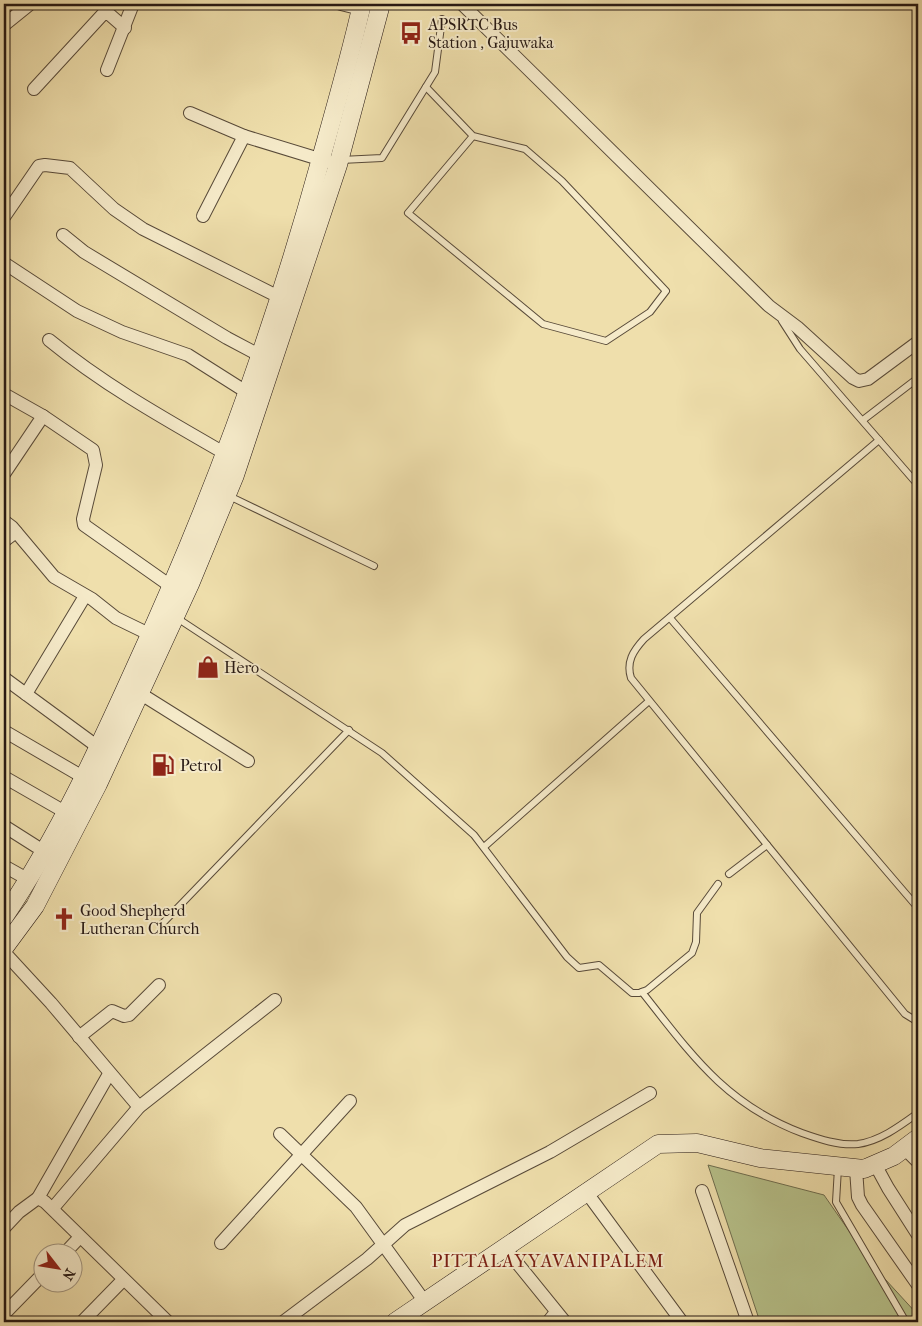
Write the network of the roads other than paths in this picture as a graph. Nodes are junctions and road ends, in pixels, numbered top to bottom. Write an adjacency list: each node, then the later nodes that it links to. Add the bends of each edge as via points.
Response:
1 (30, 4): 8 (street)
2 (134, 4): 9 (street)
3 (341, 4): 6 (street)
4 (381, 4): 17 (main road)
5 (462, 4): 24 (street)
6 (362, 7): 16 (main road)
7 (442, 20): 11 (lane, via 435,72)
8 (4, 25)
9 (125, 28): 10 (street); 12 (street, via 109,14 103,14)
10 (107, 70)
11 (426, 87): 15 (lane); 17 (lane, via 382,158)
12 (34, 89)
13 (190, 113): 14 (street)
14 (244, 136): 16 (street); 19 (street)
15 (473, 136): 15 (lane, via 408,213 543,324 606,340 650,312 666,291 562,181 525,149)
16 (322, 155): 17 (main road); 18 (main road)
17 (340, 159): 18 (main road)
18 (320, 193): 23 (main road)
19 (204, 216)
20 (4, 217): 23 (street, via 39,166 64,166 143,230)
21 (63, 235): 27 (street, via 84,252)
22 (4, 263): 29 (street, via 77,311 122,332 188,355)
23 (286, 300): 27 (main road); 33 (main road)
24 (776, 312): 26 (street, via 859,380 868,379); 32 (lane, via 800,349)
25 (49, 340): 35 (street, via 89,372)
26 (918, 342)
27 (261, 356): 29 (main road)
28 (918, 378): 32 (lane)
29 (248, 393): 33 (main road)
30 (4, 394): 31 (street)
31 (43, 416): 36 (street); 43 (street, via 87,444 97,459 84,525)
32 (863, 420): 34 (lane)
33 (241, 432): 35 (main road); 38 (main road)
34 (879, 440): 37 (lane); 46 (lane)
35 (226, 454): 43 (main road)
36 (4, 474)
37 (918, 485)
38 (227, 494): 42 (lane); 45 (main road)
39 (4, 521): 40 (street)
40 (16, 532): 41 (street); 44 (street, via 54,577)
41 (4, 541)
42 (374, 566)
43 (172, 587): 47 (main road)
44 (85, 596): 47 (street, via 116,618); 49 (street)
45 (176, 617): 47 (main road); 52 (lane)
46 (670, 618): 51 (lane, via 644,639 629,664 631,678); 67 (lane)
47 (158, 638): 50 (main road); 54 (main road)
48 (4, 678): 49 (street)
49 (26, 694): 54 (street)
50 (141, 694): 55 (street); 57 (main road)
51 (649, 701): 60 (lane); 61 (lane)
52 (349, 730): 61 (lane, via 382,753); 69 (lane)
53 (4, 731): 57 (street)
54 (98, 747): 57 (main road)
55 (248, 761)
56 (4, 777): 58 (street)
57 (90, 780): 58 (main road); 70 (main road, via 35,906)
58 (65, 812): 62 (main road)
59 (4, 826): 62 (street)
60 (768, 845): 64 (lane); 75 (lane, via 905,1014)
61 (484, 847): 73 (lane, via 572,963 578,968 599,965 626,990)
62 (45, 852): 65 (main road)
63 (4, 866): 65 (street)
64 (729, 874)
65 (28, 880): 68 (main road)
66 (718, 884): 73 (lane, via 696,913 696,942 692,953)
67 (918, 908)
68 (5, 911)
69 (162, 924)
70 (4, 948)
71 (4, 952): 76 (street, via 51,1002)
72 (159, 985): 76 (street, via 128,1015 112,1011)
73 (642, 992): 81 (lane, via 686,1048 724,1088 753,1110 784,1126 826,1142 858,1144 892,1132)
74 (275, 1000): 80 (street)
75 (918, 1022)
76 (79, 1038): 77 (street)
77 (109, 1074): 80 (street); 91 (street)
78 (650, 1093): 98 (street, via 550,1152 424,1214 405,1225)
79 (350, 1101): 84 (street)
80 (139, 1108): 92 (street)
81 (918, 1113)
82 (280, 1134): 84 (street)
83 (912, 1143): 85 (street); 86 (main road)
84 (300, 1155): 96 (street); 98 (street, via 327,1176)
85 (918, 1162)
86 (876, 1166): 88 (main road); 94 (street)
87 (838, 1167): 88 (main road); 90 (main road, via 760,1158 697,1143 658,1144); 113 (lane, via 836,1202)
88 (856, 1169): 102 (street, via 862,1205)
89 (702, 1192): 112 (street)
90 (586, 1193): 99 (main road); 111 (street)
91 (38, 1198): 92 (street); 93 (street)
92 (52, 1208): 95 (street)
93 (4, 1228)
94 (918, 1235)
95 (79, 1238): 97 (street); 100 (street)
96 (221, 1243)
97 (73, 1244)
98 (384, 1244): 103 (street); 108 (street)
99 (506, 1248): 103 (main road); 105 (street)
100 (123, 1280): 106 (street); 107 (street)
101 (32, 1285): 104 (street)
102 (918, 1285)
103 (425, 1302): 109 (main road)
104 (4, 1314)
105 (552, 1317): 110 (street)
106 (166, 1321)
107 (82, 1322)
108 (284, 1322)
109 (395, 1322)
110 (565, 1322)
111 (682, 1322)
112 (748, 1322)
113 (906, 1322)

